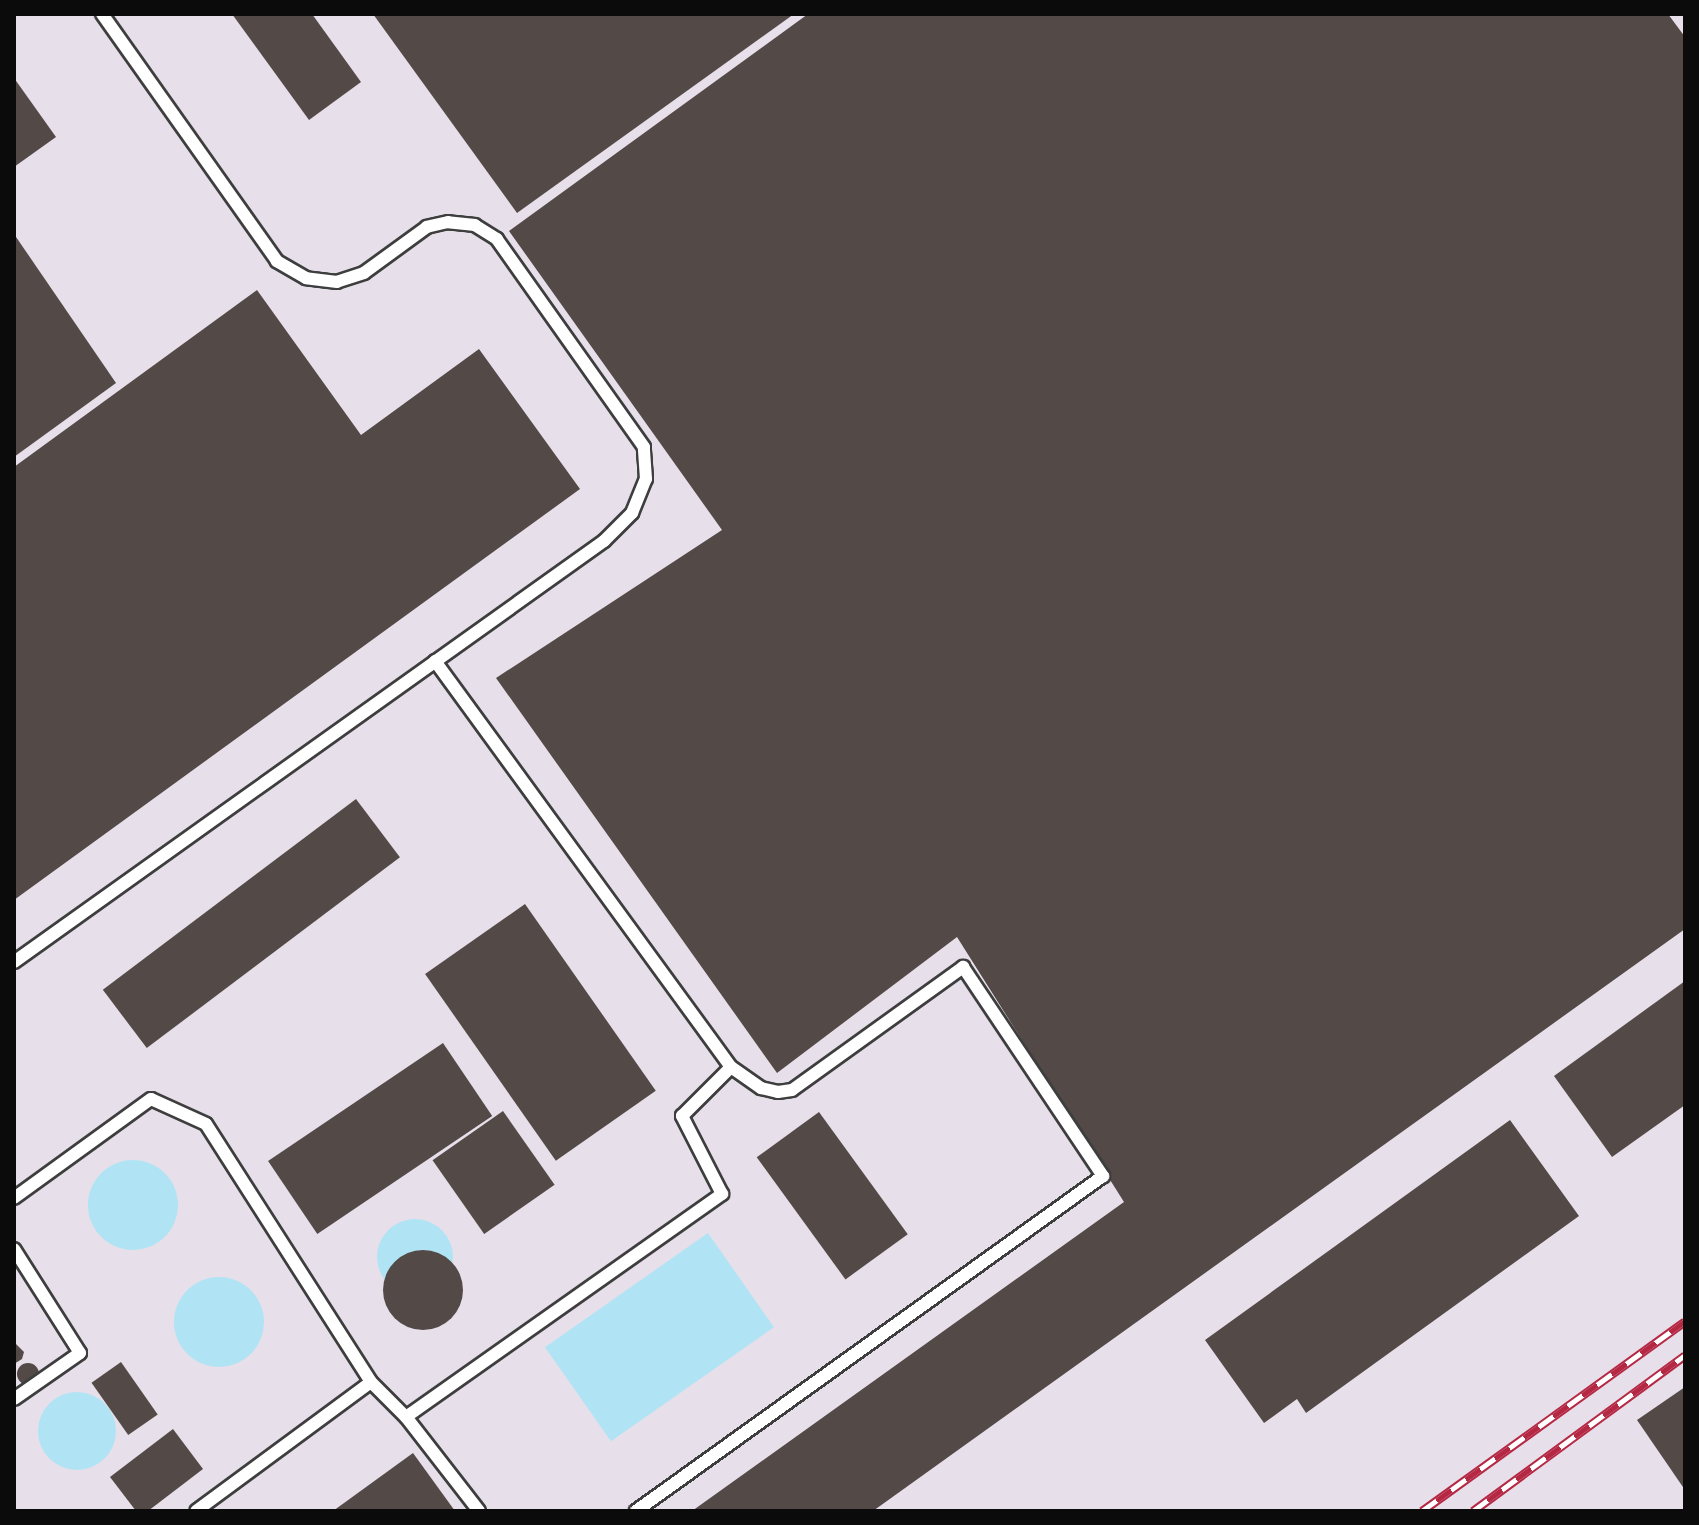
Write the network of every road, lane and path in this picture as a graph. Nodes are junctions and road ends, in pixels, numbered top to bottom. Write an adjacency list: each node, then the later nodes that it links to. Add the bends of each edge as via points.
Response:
1 (102, 14): 2 (lane, via 277,261 306,278 337,282 364,273 427,227 448,222 475,225 497,239 644,447 646,479 632,513 604,541)
2 (435, 661): 3 (lane); 4 (lane)
3 (14, 962)
4 (731, 1067): 9 (lane, via 682,1116 722,1194); 12 (lane, via 761,1088 792,1090 963,967 1103,1176)
5 (14, 1198): 7 (lane, via 151,1099 206,1124)
6 (14, 1249): 8 (lane, via 80,1353)
7 (371, 1382): 9 (lane); 10 (lane)
8 (14, 1399)
9 (406, 1417): 11 (lane)
10 (196, 1511)
11 (479, 1511)
12 (636, 1511)

